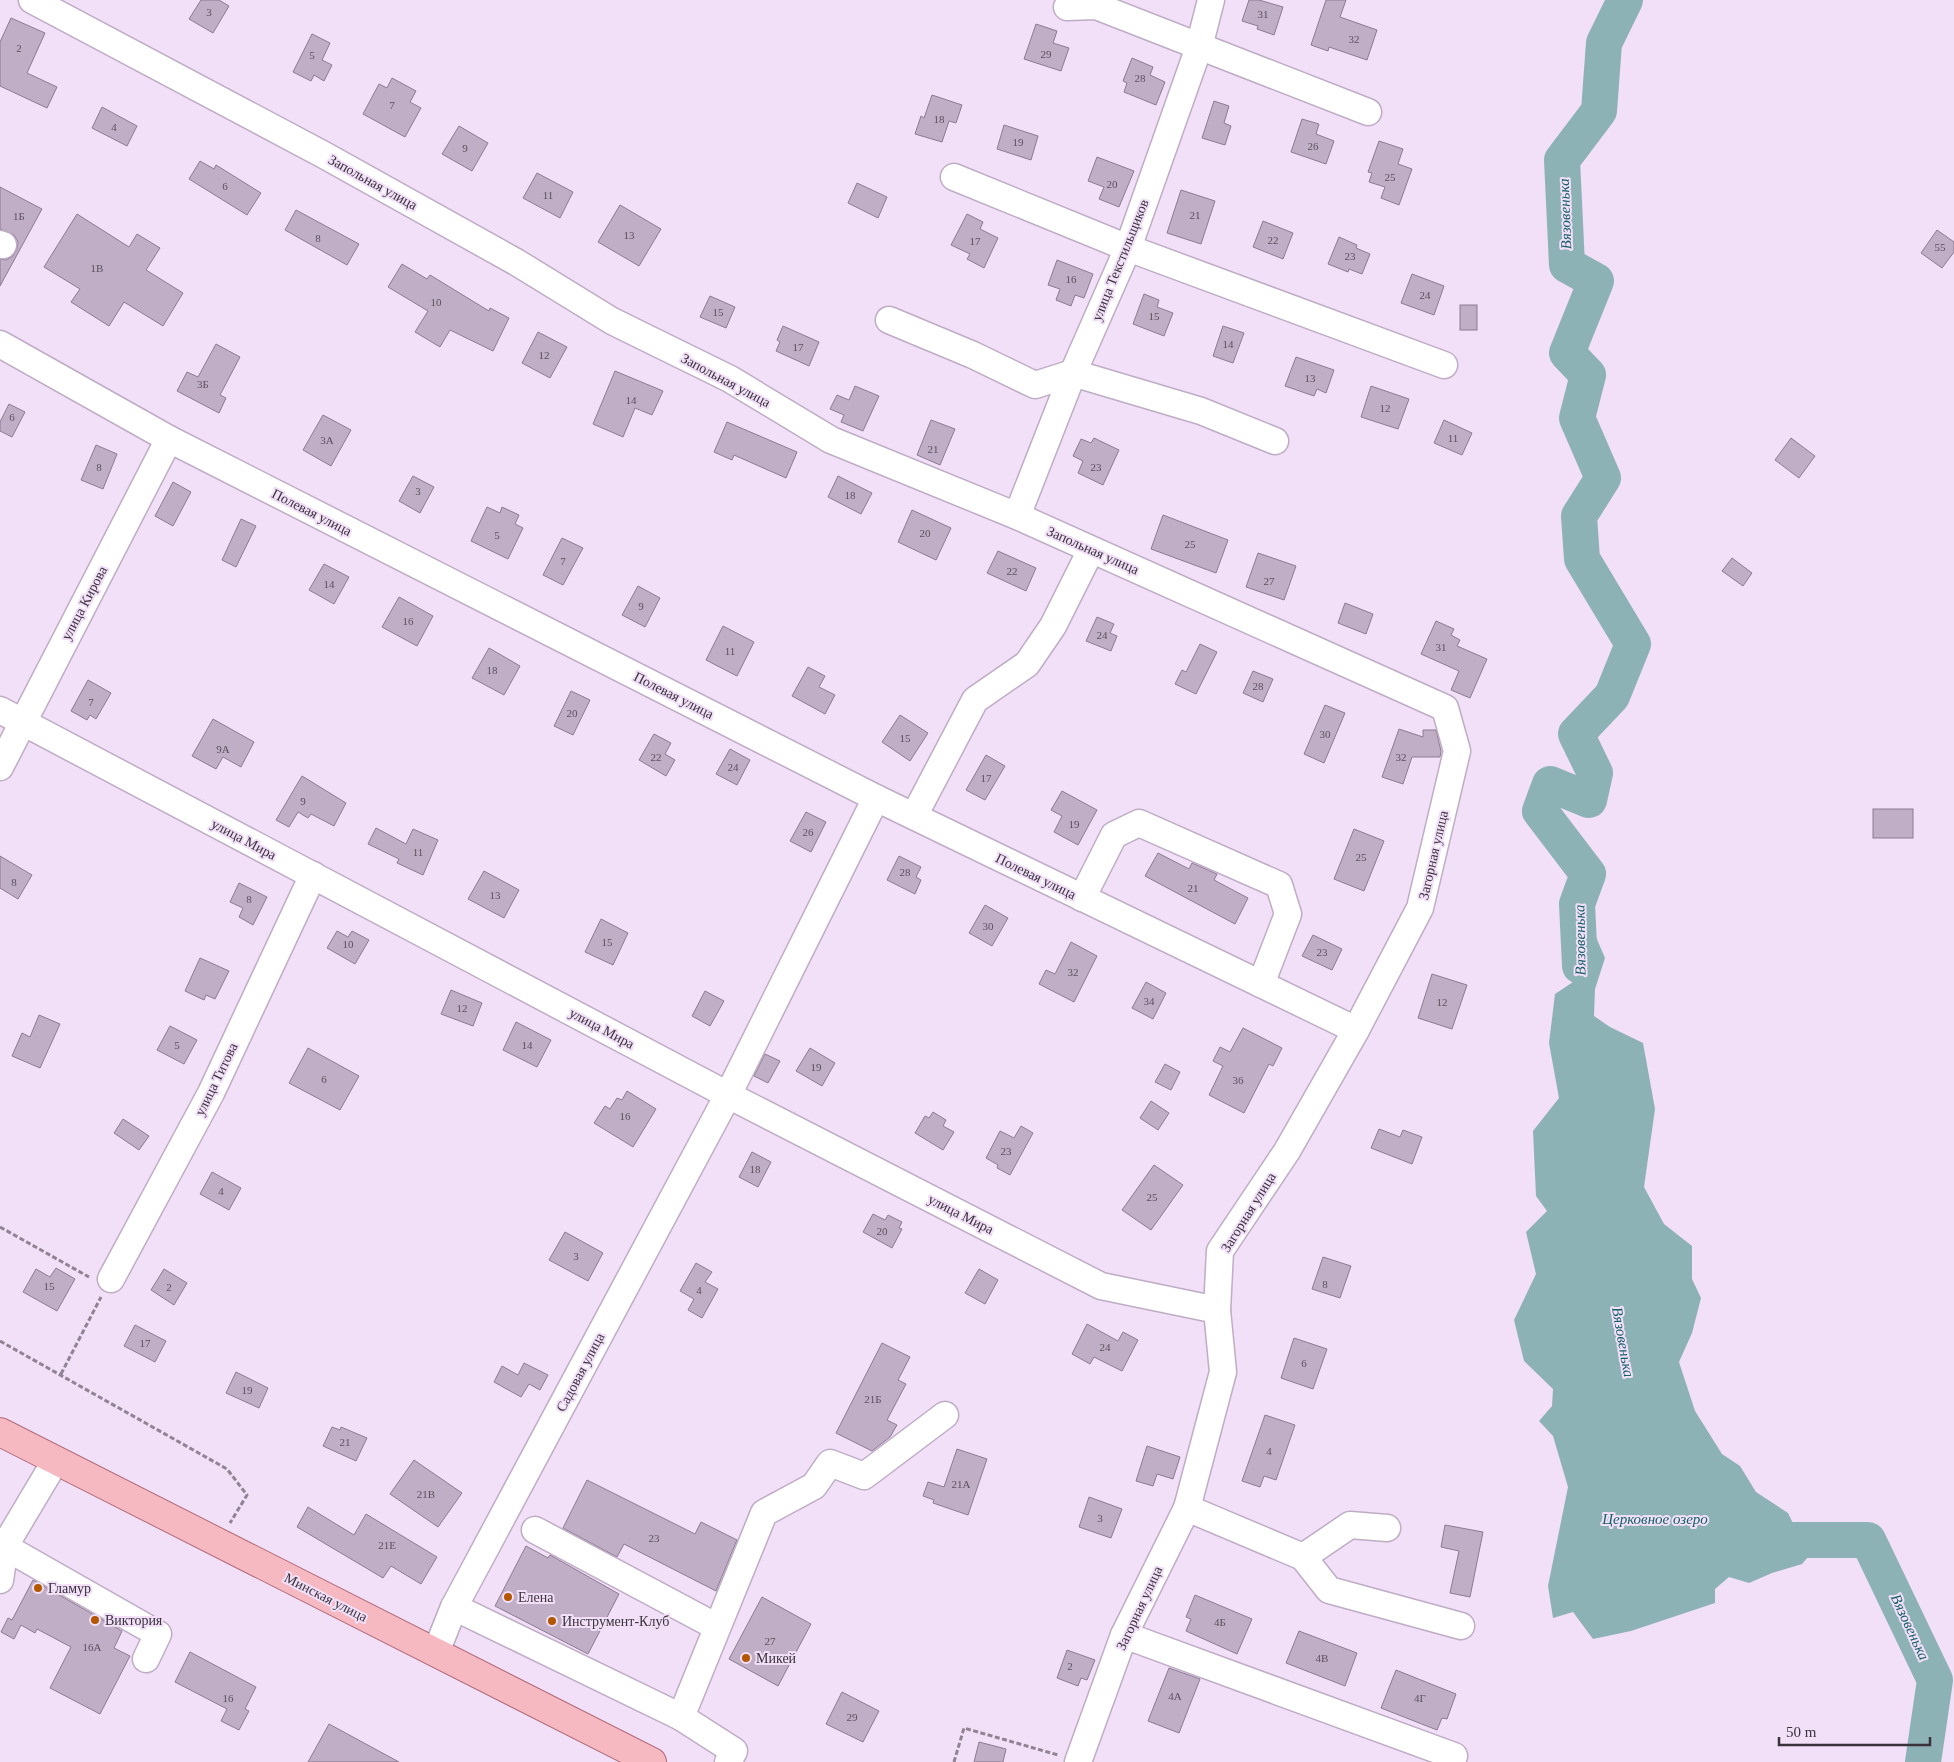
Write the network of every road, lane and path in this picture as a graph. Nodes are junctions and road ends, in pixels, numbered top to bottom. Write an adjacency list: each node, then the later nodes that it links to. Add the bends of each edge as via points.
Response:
1 (32, 0): 14 (street, Запольная улица, via 324,155 516,262 612,321 730,380 831,440)
2 (1211, 0): 4 (street, улица Текстильщиков)
3 (1067, 7): 4 (street, via 1096,6)
4 (1199, 47): 5 (street); 7 (street, улица Текстильщиков)
5 (1368, 112)
6 (954, 177): 7 (street)
7 (1128, 248): 10 (street); 11 (street, улица Текстильщиков)
8 (889, 320): 11 (street, via 1035,385)
9 (0, 344): 12 (street, Полевая улица)
10 (1444, 365)
11 (1074, 373): 13 (street, via 1201,410); 14 (street, улица Текстильщиков)
12 (169, 440): 17 (street, улица Кирова); 19 (street, Полевая улица)
13 (1276, 441)
14 (1017, 516): 15 (street, Запольная улица)
15 (1091, 550): 16 (street, Запольная улица); 20 (street, via 1053,626 1027,664 975,700)
16 (1445, 708): 24 (street, Загорная улица, via 1457,751 1420,908)
17 (11, 716): 18 (street, улица Кирова); 21 (street, улица Мира)
18 (0, 767)
19 (876, 798): 20 (street, Полевая улица); 25 (street, Садовая улица)
20 (914, 816): 22 (street, Полевая улица)
21 (313, 875): 25 (street, улица Мира); 27 (street, улица Титова, via 211,1093)
22 (1082, 898): 23 (street, Полевая улица); 23 (street, via 1114,835 1139,822 1279,885 1288,914)
23 (1261, 984): 24 (street, Полевая улица)
24 (1356, 1030): 28 (street, Загорная улица, via 1287,1151 1220,1251)
25 (728, 1095): 28 (street, улица Мира, via 1101,1286); 41 (street, Садовая улица)
26 (0, 1227): 27 (path)
27 (109, 1283): 30 (path)
28 (1217, 1310): 34 (street, Загорная улица, via 1223,1372)
29 (0, 1341): 30 (path)
30 (61, 1374): 37 (path, via 227,1469 248,1494)
31 (945, 1415): 42 (street, via 864,1476 830,1463 814,1486 764,1513)
32 (0, 1432): 33 (main road, Минская улица)
33 (56, 1460): 37 (main road, Минская улица); 38 (street)
34 (1187, 1508): 39 (street); 44 (street, Загорная улица)
35 (1387, 1528): 39 (street, via 1350,1525)
36 (535, 1530): 42 (street)
37 (219, 1542): 45 (main road, Минская улица)
38 (2, 1550): 40 (street); 46 (street, via 158,1634)
39 (1303, 1558): 43 (street, via 1329,1590)
40 (0, 1580)
41 (454, 1607): 45 (street, Садовая улица); 47 (street)
42 (717, 1626): 47 (street)
43 (1461, 1626)
44 (1124, 1635): 48 (street); 49 (street, Загорная улица)
45 (436, 1652): 50 (main road, Минская улица)
46 (146, 1659)
47 (681, 1717): 51 (street, via 734,1751)
48 (1454, 1756)
49 (1078, 1761): 52 (path, via 964,1728)
50 (652, 1762)
51 (728, 1762)
52 (954, 1762)

